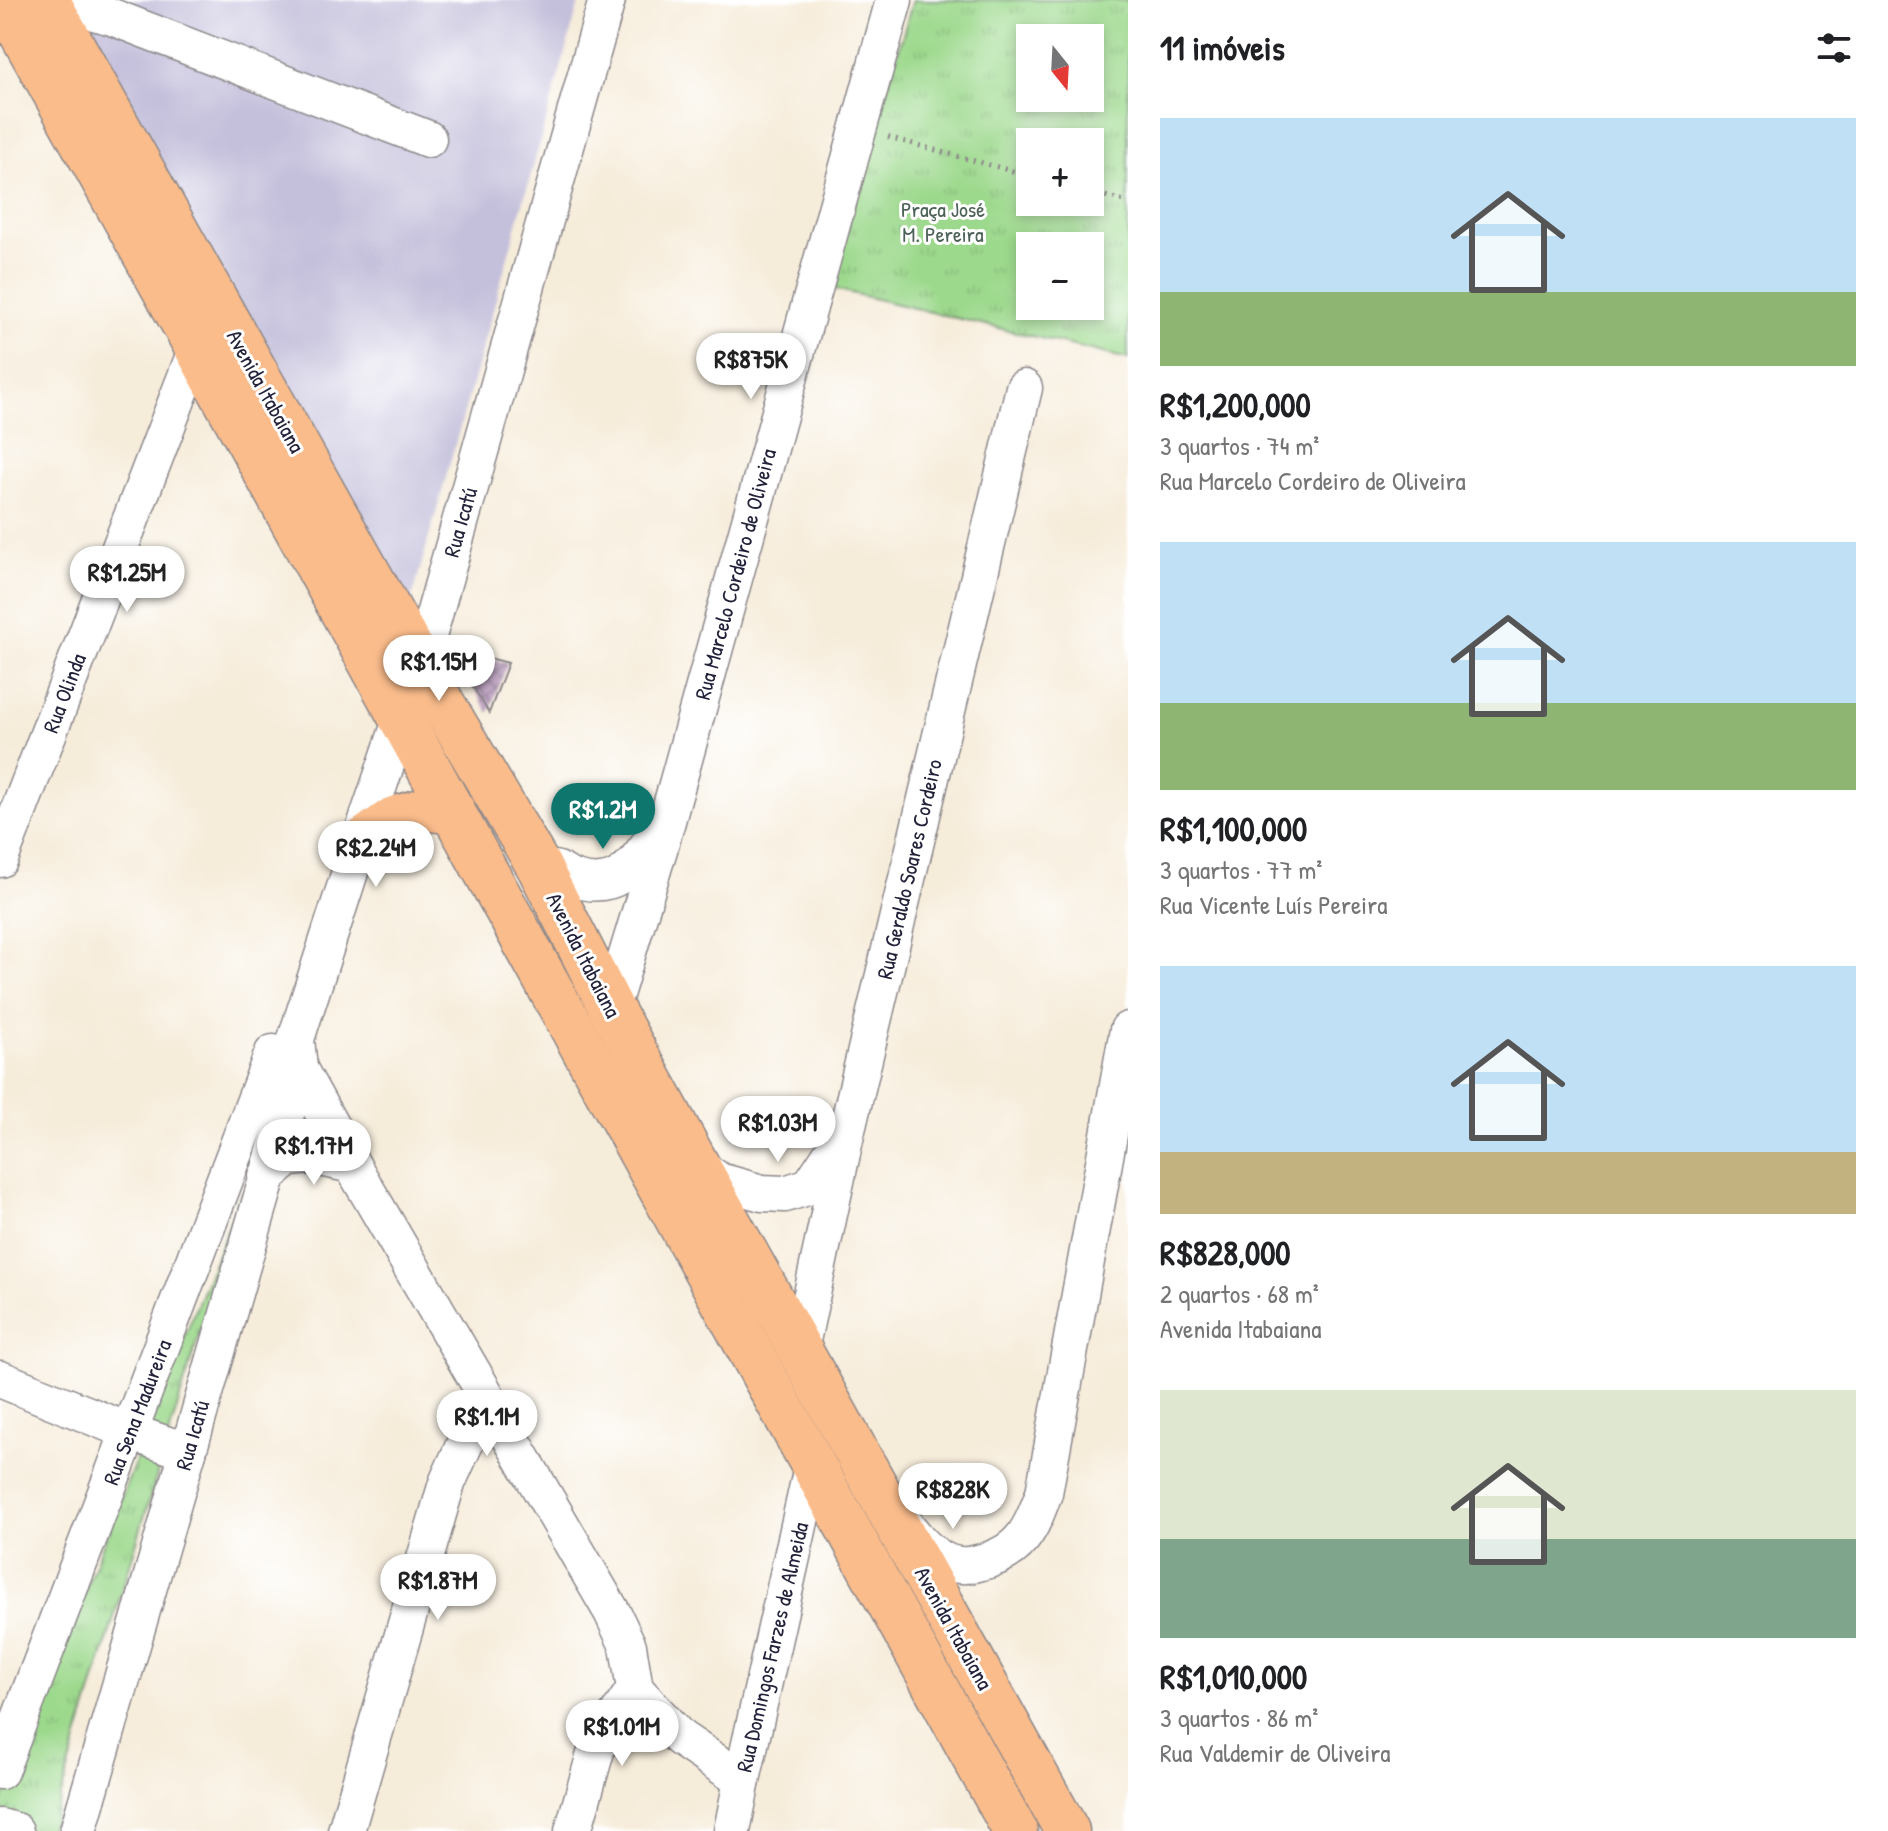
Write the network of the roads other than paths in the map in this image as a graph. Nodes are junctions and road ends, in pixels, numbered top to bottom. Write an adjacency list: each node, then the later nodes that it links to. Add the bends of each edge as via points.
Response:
1 (607, 0): 8 (street, Rua Icatú)
2 (894, 0): 11 (street, Rua Marcelo Cordeiro de Oliveira)
3 (1, 1): 6 (main road, Avenida Itabaiana)
4 (49, 5): 5 (street, via 112,17); 8 (main road, Avenida Itabaiana)
5 (428, 139)
6 (197, 348): 9 (main road, Avenida Itabaiana); 13 (street, Rua Olinda)
7 (1024, 388): 18 (street, Rua Geraldo Soares Cordeiro)
8 (420, 665): 9 (street, Rua Icatú); 14 (main road, Avenida Itabaiana)
9 (401, 720): 10 (main road, Avenida Itabaiana); 12 (street, Rua Icatú)
10 (453, 811): 12 (main road, via 427,809 394,819); 27 (main road, Avenida Itabaiana)
11 (667, 819): 14 (street, via 620,877 592,883); 15 (street, Rua Marcelo Cordeiro de Oliveira)
12 (359, 844): 17 (street, Rua Icatú)
13 (0, 859)
14 (539, 867): 15 (main road, Avenida Itabaiana)
15 (611, 1008): 20 (main road, Avenida Itabaiana)
16 (1128, 1030): 28 (street, via 1044,1493 1032,1526 1013,1548 992,1560 970,1566 949,1563 926,1549)
17 (290, 1054): 19 (street); 21 (street, Rua Icatú); 25 (street, Rua Sena Madureira)
18 (847, 1130): 20 (street, via 810,1186 785,1194 719,1181); 22 (street, Rua Geraldo Soares Cordeiro)
19 (352, 1165): 21 (street, via 311,1156 289,1158); 24 (street)
20 (697, 1165): 22 (main road, Avenida Itabaiana)
21 (267, 1176): 26 (street, Rua Icatú)
22 (800, 1350): 28 (main road, Avenida Itabaiana)
23 (0, 1379): 25 (street)
24 (486, 1397): 29 (street, via 612,1612 628,1646); 36 (street, via 447,1483)
25 (130, 1432): 26 (street); 30 (street, Rua Sena Madureira)
26 (188, 1452): 35 (street, Rua Icatú)
27 (813, 1463): 31 (street, Rua Domingos Farzes de Almeida); 32 (main road, Avenida Itabaiana)
28 (871, 1477): 39 (main road, Avenida Itabaiana)
29 (635, 1689): 31 (street, via 680,1738); 37 (street, via 598,1744)
30 (0, 1771)
31 (742, 1780): 38 (street, Rua Domingos Farzes de Almeida)
32 (1002, 1821)
33 (0, 1827): 34 (street)
34 (15, 1831)
35 (78, 1831)
36 (346, 1831)
37 (573, 1831)
38 (732, 1831)
39 (1067, 1831)

